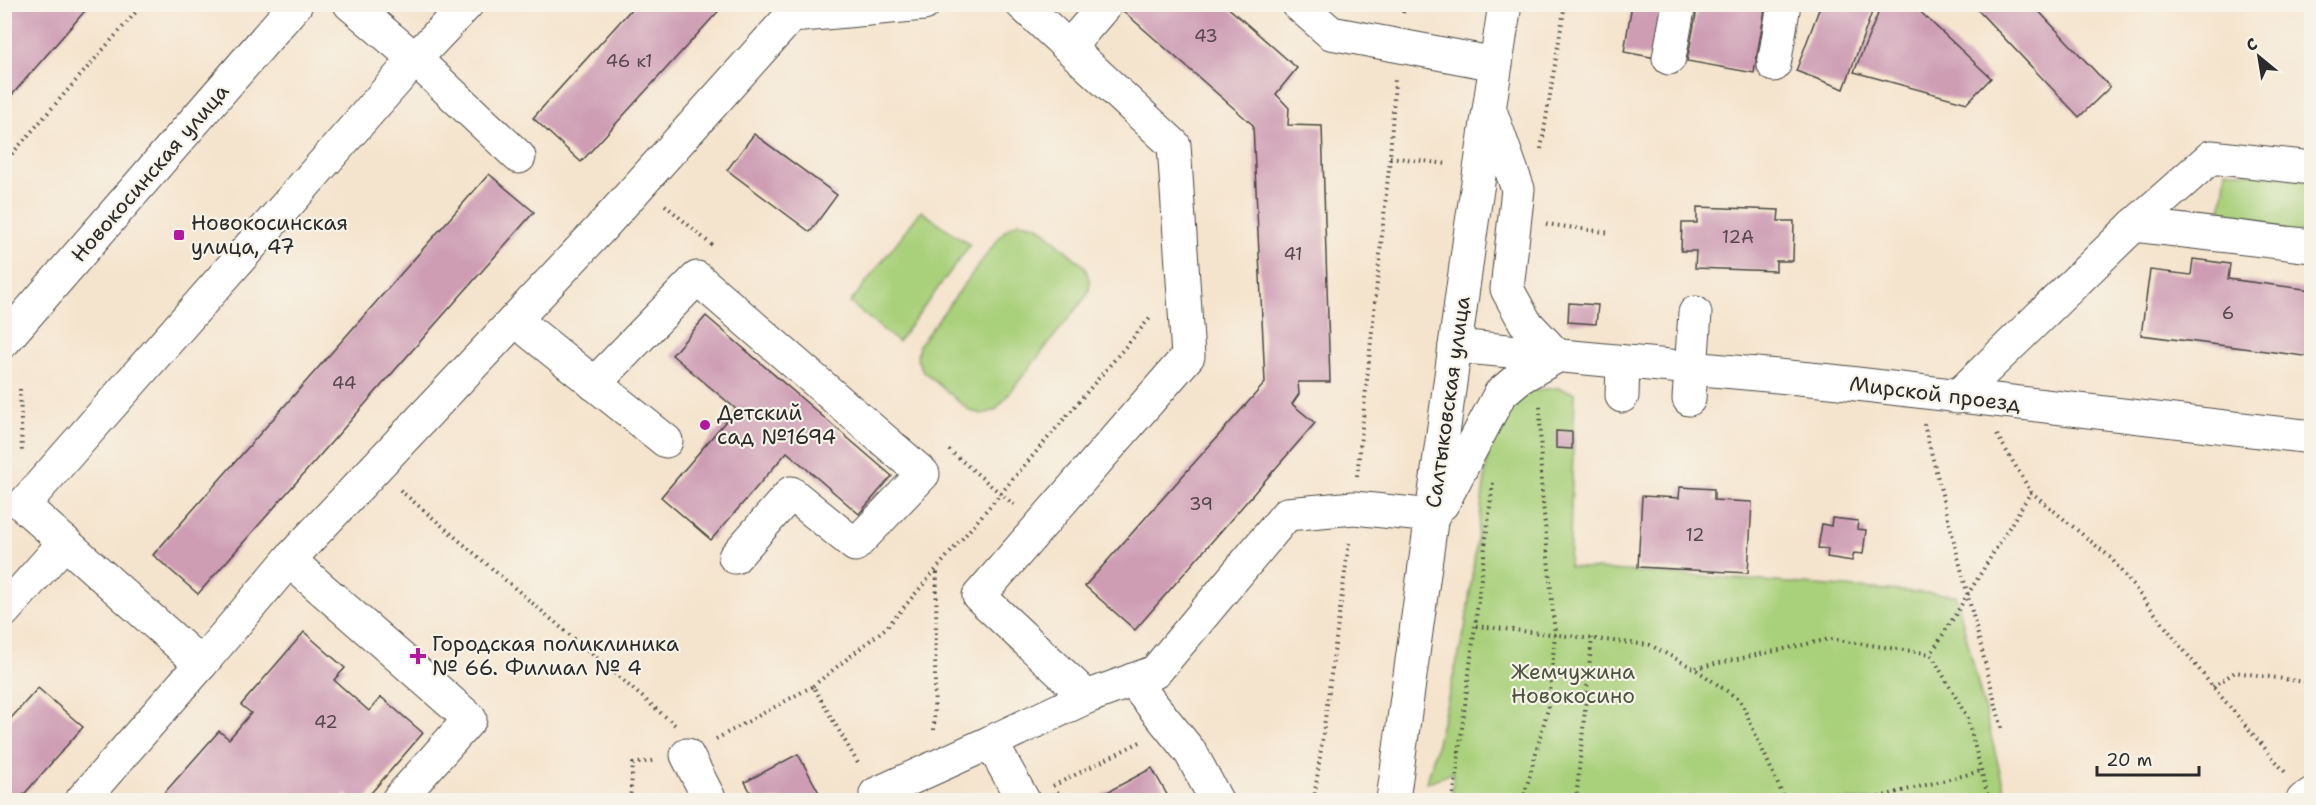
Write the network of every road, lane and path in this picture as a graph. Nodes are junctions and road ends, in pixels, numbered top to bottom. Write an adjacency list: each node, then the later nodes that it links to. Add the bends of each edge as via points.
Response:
1 (143, 4): 24 (path)
2 (350, 4): 17 (street)
3 (467, 4): 17 (street)
4 (924, 4): 33 (street, via 791,16)
5 (1022, 4): 15 (street)
6 (1106, 4): 15 (street)
7 (1298, 4): 14 (street, via 1332,33)
8 (1405, 4): 14 (path)
9 (1505, 4): 18 (street, Салтыковская улица)
10 (1565, 4): 23 (path)
11 (1679, 4): 16 (street)
12 (1784, 4): 19 (street)
13 (290, 7): 34 (street, Новокосинская улица)
14 (1397, 45): 18 (street); 22 (path)
15 (1068, 47): 31 (street, via 1174,145)
16 (1669, 57)
17 (415, 59): 21 (street); 51 (street)
18 (1496, 64): 20 (street, Салтыковская улица)
19 (1774, 65)
20 (1490, 109): 35 (street, Салтыковская улица); 36 (street, via 1518,189 1507,289 1525,322)
21 (519, 157)
22 (1390, 157): 25 (path); 52 (path)
23 (1540, 157)
24 (4, 163)
25 (1451, 164)
26 (2312, 168): 28 (street, via 2211,157)
27 (1540, 224): 29 (path)
28 (2134, 225): 30 (street); 43 (street)
29 (1611, 233)
30 (2312, 246)
31 (1183, 279): 57 (path); 69 (street, via 1188,356 979,596)
32 (1695, 313): 39 (street)
33 (515, 320): 38 (street); 48 (street)
34 (4, 341)
35 (1455, 346): 36 (street, Мирской проезд); 53 (street, Салтыковская улица)
36 (1557, 356): 37 (street, Мирской проезд); 53 (street, via 1500,394)
37 (1623, 362): 39 (street, Мирской проезд); 42 (street)
38 (594, 384): 47 (street); 55 (street, via 697,278 923,474 855,544 791,493)
39 (1690, 384): 43 (street, Мирской проезд, via 1831,381)
40 (20, 389): 51 (path)
41 (1541, 395): 60 (path, via 1541,481)
42 (1622, 396)
43 (1957, 398): 46 (street, Мирской проезд)
44 (1922, 414): 71 (path)
45 (1992, 428): 50 (path)
46 (2312, 437)
47 (666, 441)
48 (375, 468): 56 (street); 73 (path)
49 (1494, 475): 59 (path)
50 (2031, 492): 62 (path); 68 (path, via 2111,558)
51 (14, 497): 54 (street)
52 (1354, 508): 53 (street); 65 (street, via 1287,514 1155,672); 85 (path)
53 (1432, 521): 86 (street, Салтыковская улица)
54 (65, 542): 58 (street); 63 (street)
55 (735, 557)
56 (288, 560): 63 (street); 81 (street, via 470,719)
57 (937, 569): 67 (path, via 887,627); 75 (path)
58 (4, 611)
59 (1476, 626): 60 (path); 87 (path)
60 (1555, 634): 61 (path); 88 (path, via 1549,705)
61 (1592, 638): 64 (path, via 1650,645); 89 (path)
62 (1931, 654): 64 (path, via 1830,639); 76 (path, via 1967,717)
63 (201, 664): 79 (street)
64 (1695, 669): 90 (path, via 1740,700)
65 (1132, 681): 69 (street); 70 (street)
66 (2312, 683): 68 (path, via 2235,672)
67 (813, 686): 73 (path); 78 (path)
68 (2213, 687): 80 (path)
69 (1087, 697): 72 (street)
70 (1170, 726): 77 (path); 84 (street, via 1191,753)
71 (2002, 729)
72 (991, 742): 75 (street); 77 (street)
73 (694, 751): 83 (street)
74 (633, 764): 82 (path)
75 (933, 769): 78 (street)
76 (1981, 771): 91 (path); 92 (path)
77 (1034, 796)
78 (878, 797)
79 (89, 798)
80 (2307, 798)
81 (398, 801)
82 (630, 801)
83 (710, 801)
84 (1216, 801)
85 (1314, 801)
86 (1393, 801)
87 (1453, 801)
88 (1523, 801)
89 (1576, 801)
90 (1785, 801)
91 (1867, 801)
92 (1989, 801)

